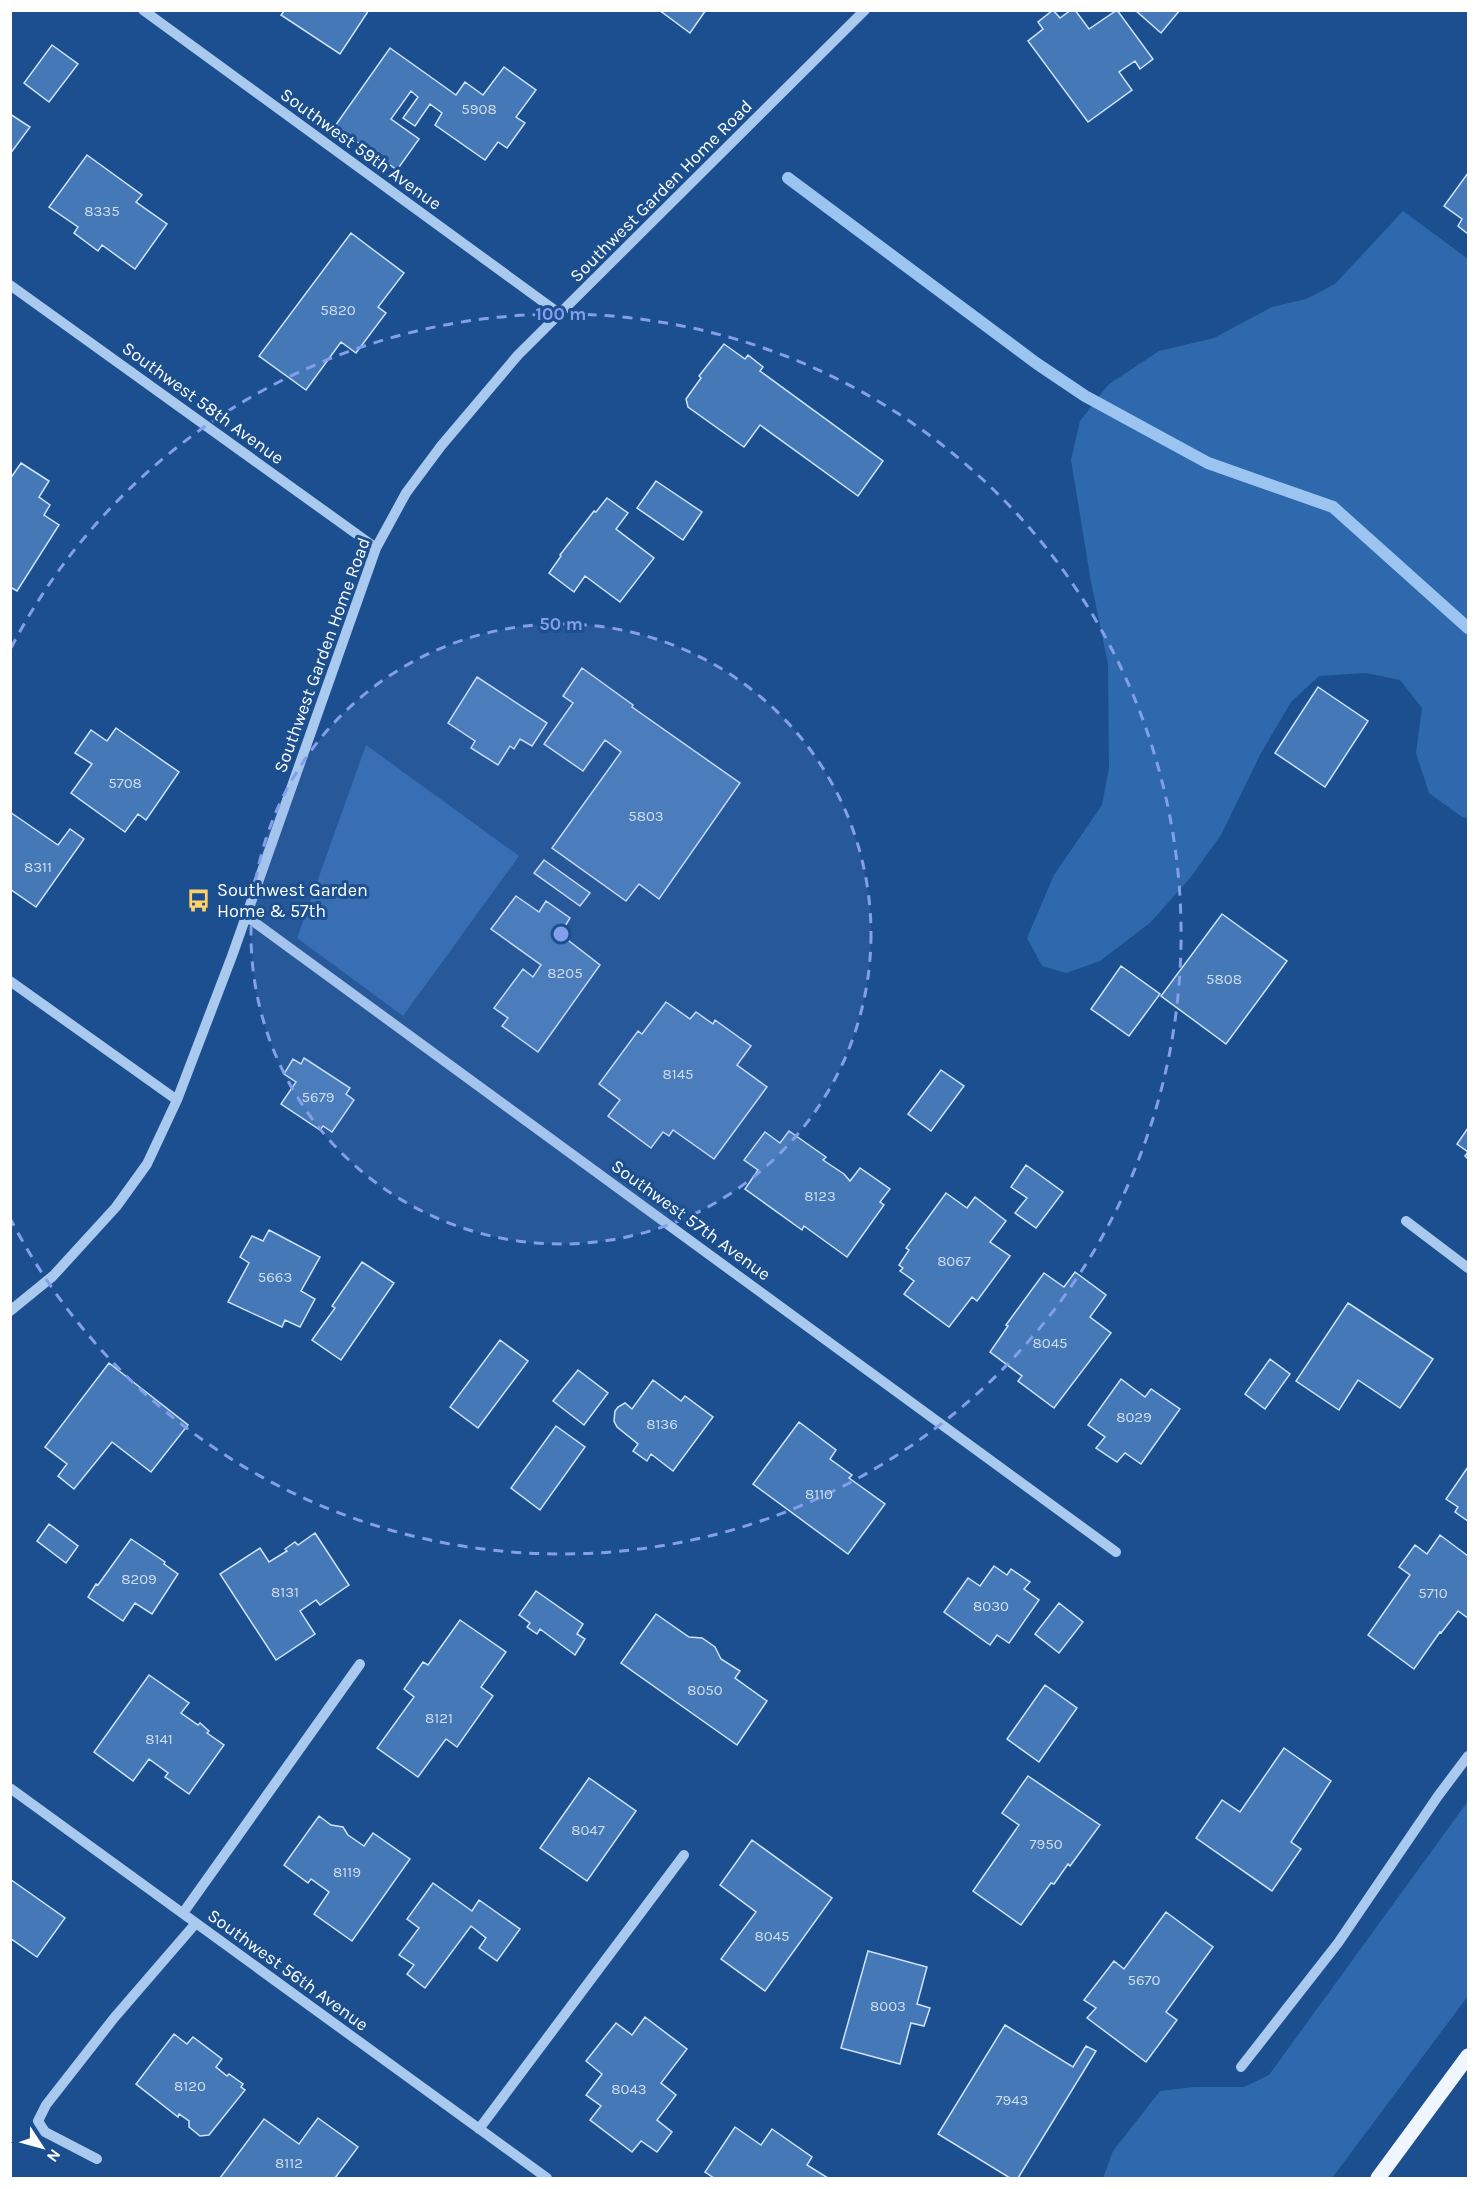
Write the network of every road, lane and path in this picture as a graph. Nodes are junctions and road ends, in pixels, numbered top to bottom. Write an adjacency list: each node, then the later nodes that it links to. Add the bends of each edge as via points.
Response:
1 (143, 10): 4 (street, Southwest 59th Avenue)
2 (866, 10): 4 (street, Southwest Garden Home Road)
3 (10, 285): 5 (street, Southwest 58th Avenue)
4 (560, 314): 5 (street, Southwest Garden Home Road, via 518,356 441,446 406,493)
5 (376, 548): 6 (street, Southwest Garden Home Road)
6 (246, 916): 8 (street, Southwest Garden Home Road); 12 (street, Southwest 57th Avenue)
7 (10, 981): 8 (street)
8 (177, 1100): 11 (street, Southwest Garden Home Road, via 147,1164 116,1208 53,1276)
9 (1406, 1221): 10 (street)
10 (1468, 1268)
11 (10, 1311)
12 (1116, 1552)
13 (360, 1664): 17 (street)
14 (1468, 1756): 20 (street, via 1338,1943)
15 (10, 1788): 17 (street, Southwest 56th Avenue)
16 (684, 1855): 21 (street)
17 (183, 1913): 18 (street, Southwest 56th Avenue)
18 (196, 1923): 21 (street, Southwest 56th Avenue); 22 (street, via 94,2044 38,2121 45,2132)
19 (1468, 2056): 24 (main road)
20 (1240, 2067)
21 (479, 2129): 23 (street, Southwest 56th Avenue)
22 (97, 2158)
23 (547, 2178)
24 (1378, 2178)

